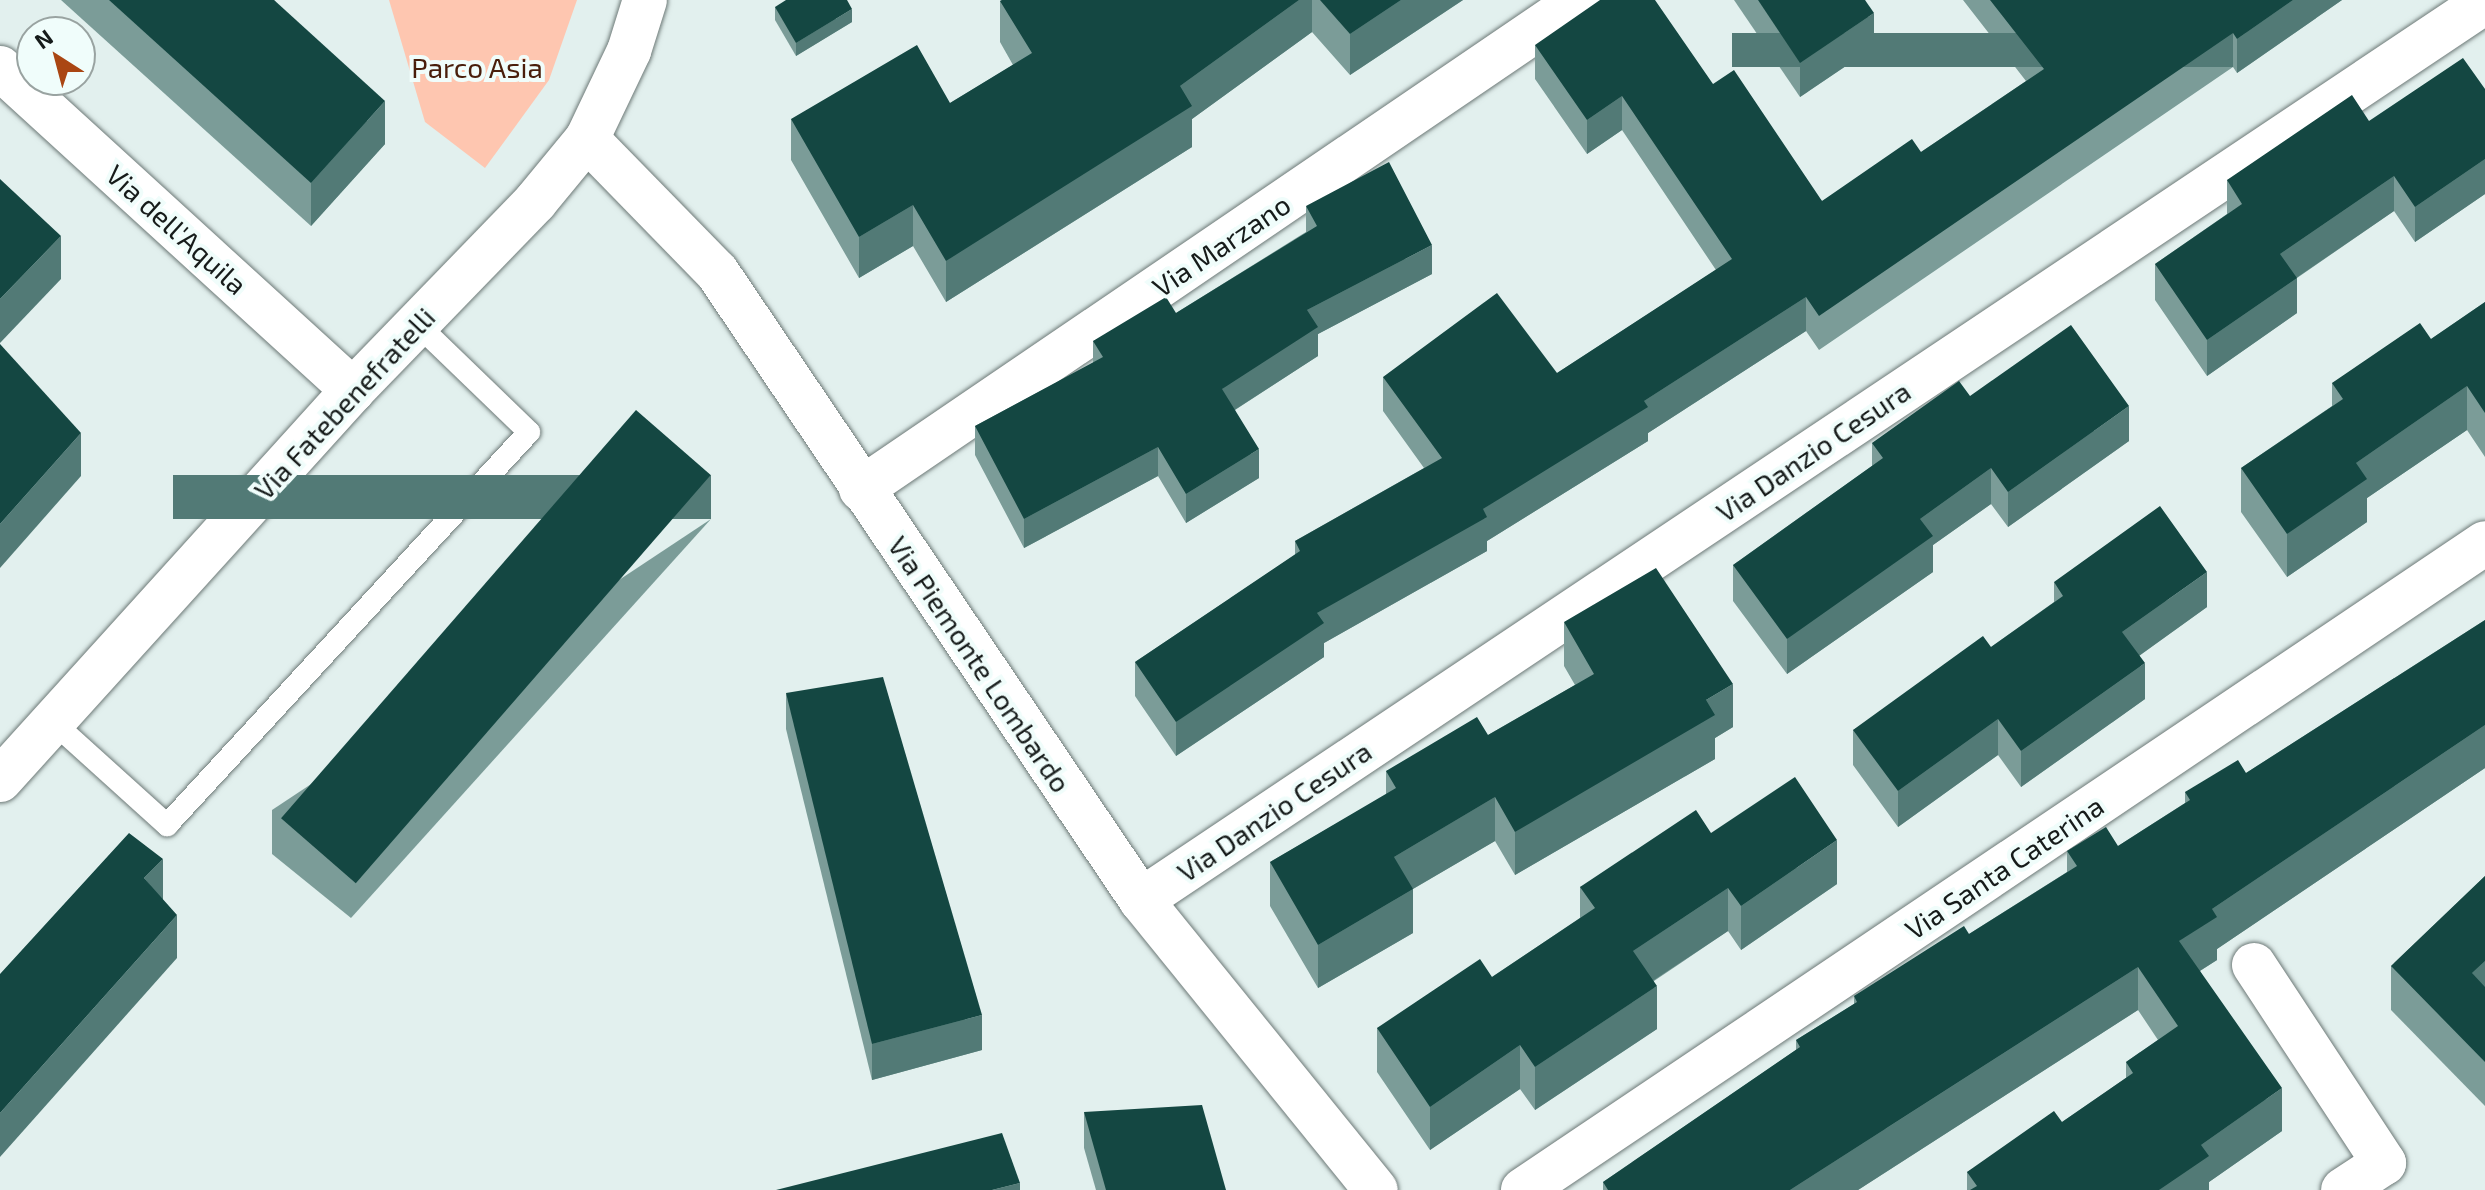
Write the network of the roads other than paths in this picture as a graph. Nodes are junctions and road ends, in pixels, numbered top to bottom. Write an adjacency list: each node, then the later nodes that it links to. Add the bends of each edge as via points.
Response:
1 (645, 0): 5 (street, Via Fatebenefratelli, via 629,51)
2 (1580, 0): 8 (street, Via Marzano)
3 (2485, 2): 12 (street, Via Danzio Cesura)
4 (0, 68): 7 (street, Via dell'Aquila)
5 (587, 139): 6 (street, Via Fatebenefratelli, via 535,202); 8 (street, Via Piemonte Lombardo, via 717,272)
6 (417, 324): 7 (street, Via Fatebenefratelli); 10 (lane, via 529,432 508,455 167,825)
7 (353, 390): 10 (street, Via Fatebenefratelli)
8 (861, 489): 12 (street, Via Piemonte Lombardo)
9 (2485, 543): 15 (street, Via Santa Caterina)
10 (53, 722): 11 (street, Via Fatebenefratelli)
11 (0, 780)
12 (1141, 900): 14 (street, Via Piemonte Lombardo)
13 (2254, 965): 16 (street, via 2384,1163)
14 (1376, 1190)
15 (1523, 1190)
16 (2343, 1190)

